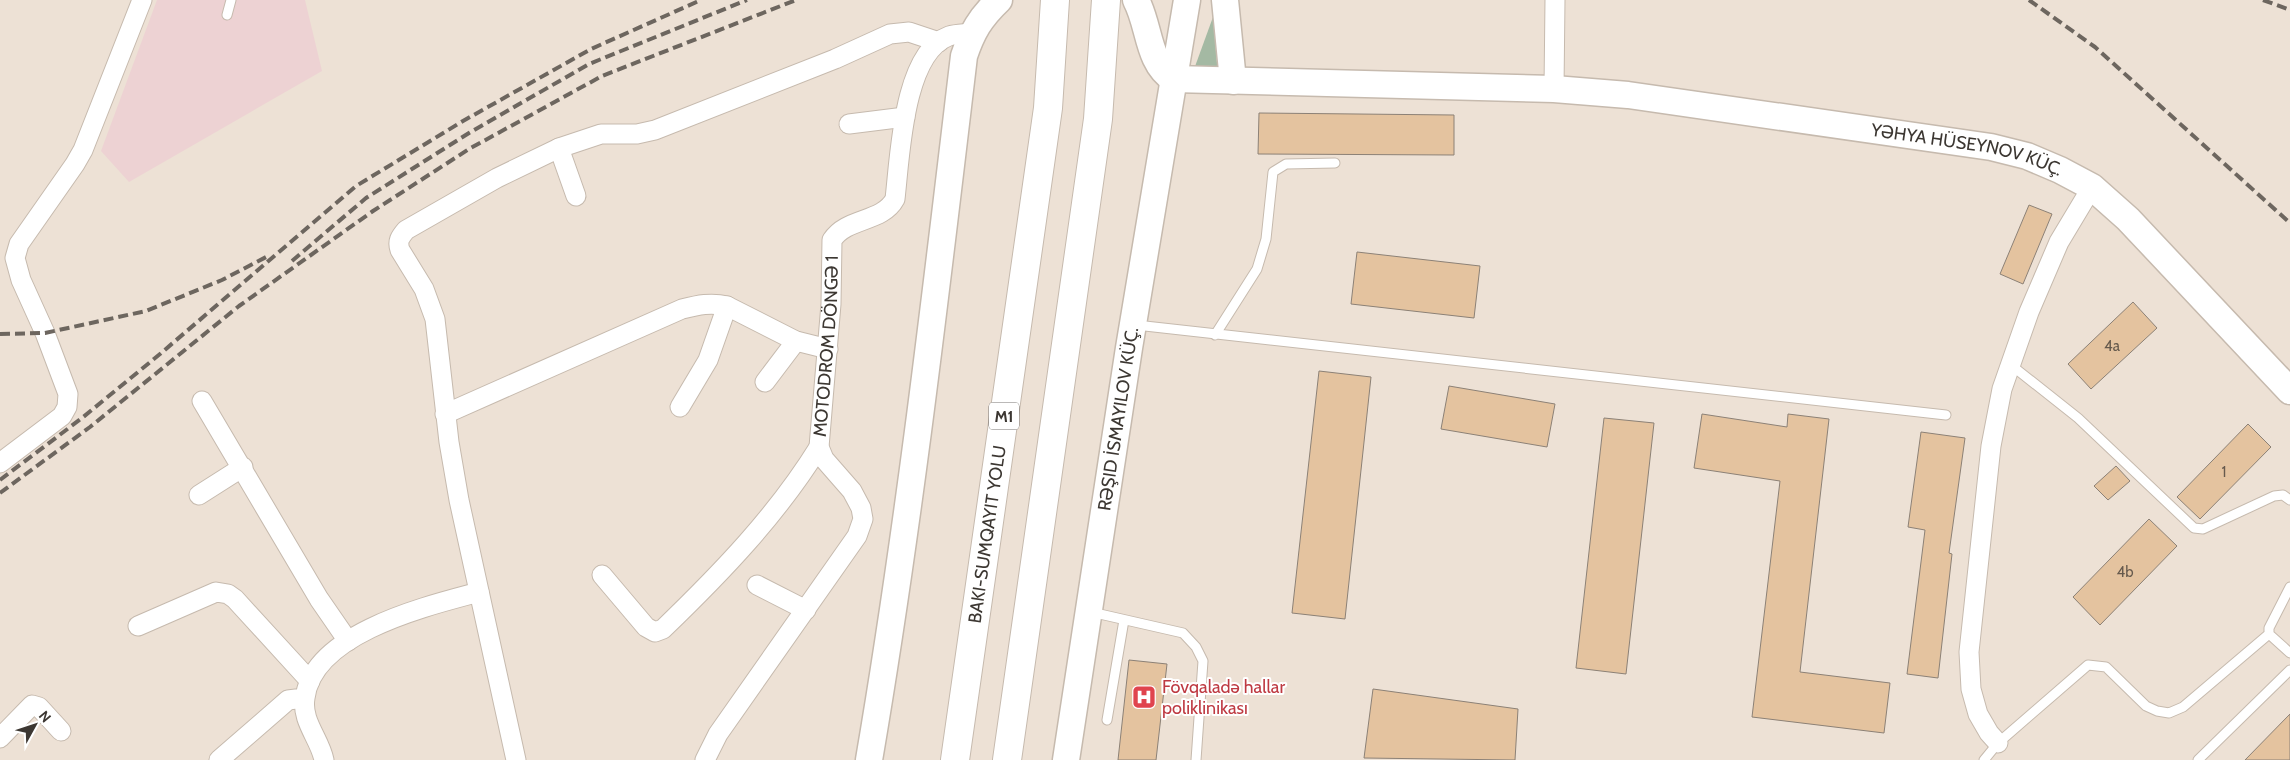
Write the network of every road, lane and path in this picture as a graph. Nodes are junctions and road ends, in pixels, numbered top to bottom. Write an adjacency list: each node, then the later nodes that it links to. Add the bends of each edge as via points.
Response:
1 (142, 0): 37 (street, via 83,150 19,244 15,258 68,394 67,407 62,416)
2 (231, 0): 11 (lane)
3 (999, 0): 12 (street)
4 (1055, 0): 64 (highway, M1, via 1045,128)
5 (1106, 0): 65 (highway, via 1102,78)
6 (1136, 0): 15 (street, via 1157,64)
7 (1187, 0): 14 (street)
8 (1200, 0): 14 (street)
9 (1225, 0): 16 (street)
10 (1555, 0): 17 (street)
11 (227, 15)
12 (972, 33): 13 (street, via 949,36); 63 (street, via 964,56 916,453 892,627)
13 (939, 42): 18 (street, MOTODROM DÖNGƏ 1, via 916,74); 20 (street, via 909,32 890,34 655,130 637,134 601,134)
14 (1180, 45): 15 (street)
15 (1173, 79): 16 (street, YƏHYA HÜSEYNOV KÜÇ.); 25 (street)
16 (1233, 81): 17 (street, YƏHYA HÜSEYNOV KÜÇ.)
17 (1554, 89): 22 (street, YƏHYA HÜSEYNOV KÜÇ., via 1628,94 1990,147 2027,156)
18 (906, 116): 19 (street); 28 (street, MOTODROM DÖNGƏ 1, via 895,199 891,207 846,227 832,240)
19 (849, 124)
20 (559, 148): 23 (street); 34 (street, via 448,204 400,236 400,250 424,289 435,319)
21 (1335, 163): 26 (lane, via 1286,164 1273,172 1266,239 1258,269)
22 (2092, 187): 29 (street, via 2059,242); 31 (street, YƏHYA HÜSEYNOV KÜÇ., via 2128,219)
23 (576, 196)
24 (727, 306): 27 (street); 33 (street, via 708,360); 34 (street, via 715,303 682,309)
25 (1133, 325): 26 (lane); 46 (street)
26 (1215, 335): 35 (lane)
27 (796, 341): 28 (street); 30 (street)
28 (828, 349): 36 (street, MOTODROM DÖNGƏ 1)
29 (2011, 365): 40 (lane, via 2078,418 2194,528 2203,530 2274,496 2283,495); 58 (street, via 2002,389 1991,446 1969,652 1971,689 1978,714)
30 (765, 382)
31 (2290, 391)
32 (202, 401): 38 (street)
33 (680, 407)
34 (445, 414): 44 (street)
35 (1946, 415)
36 (818, 446): 41 (street, via 797,482 768,519 663,629 655,632 646,627); 45 (street, MOTODROM DÖNGƏ 1, via 829,467 852,491 863,519 857,536)
37 (0, 463)
38 (243, 467): 39 (street); 50 (street, via 319,598)
39 (199, 495)
40 (2290, 500)
41 (602, 575)
42 (757, 585): 45 (street)
43 (2290, 587): 49 (lane)
44 (479, 592): 50 (street, via 389,619); 61 (street)
45 (806, 610): 62 (street, MOTODROM DÖNGƏ 1, via 718,734)
46 (1088, 612): 47 (lane); 66 (street)
47 (1124, 620): 55 (lane); 67 (lane, via 1183,633 1196,647 1202,661)
48 (138, 626): 53 (street, via 216,592 228,594)
49 (2269, 634): 51 (lane); 58 (lane, via 2183,707 2169,713 2146,706 2106,667 2088,665)
50 (348, 641): 53 (street, via 324,662)
51 (2290, 653)
52 (2290, 670): 69 (lane)
53 (310, 681): 54 (street)
54 (304, 700): 59 (street, via 288,700); 60 (street, via 310,728)
55 (1107, 720)
56 (61, 731): 57 (street, via 39,707 32,705)
57 (0, 738)
58 (1998, 743): 68 (lane)
59 (219, 760)
60 (324, 760)
61 (516, 760)
62 (705, 760)
63 (869, 760)
64 (955, 760)
65 (1007, 760)
66 (1066, 760)
67 (1196, 760)
68 (1984, 760)
69 (2198, 760)

